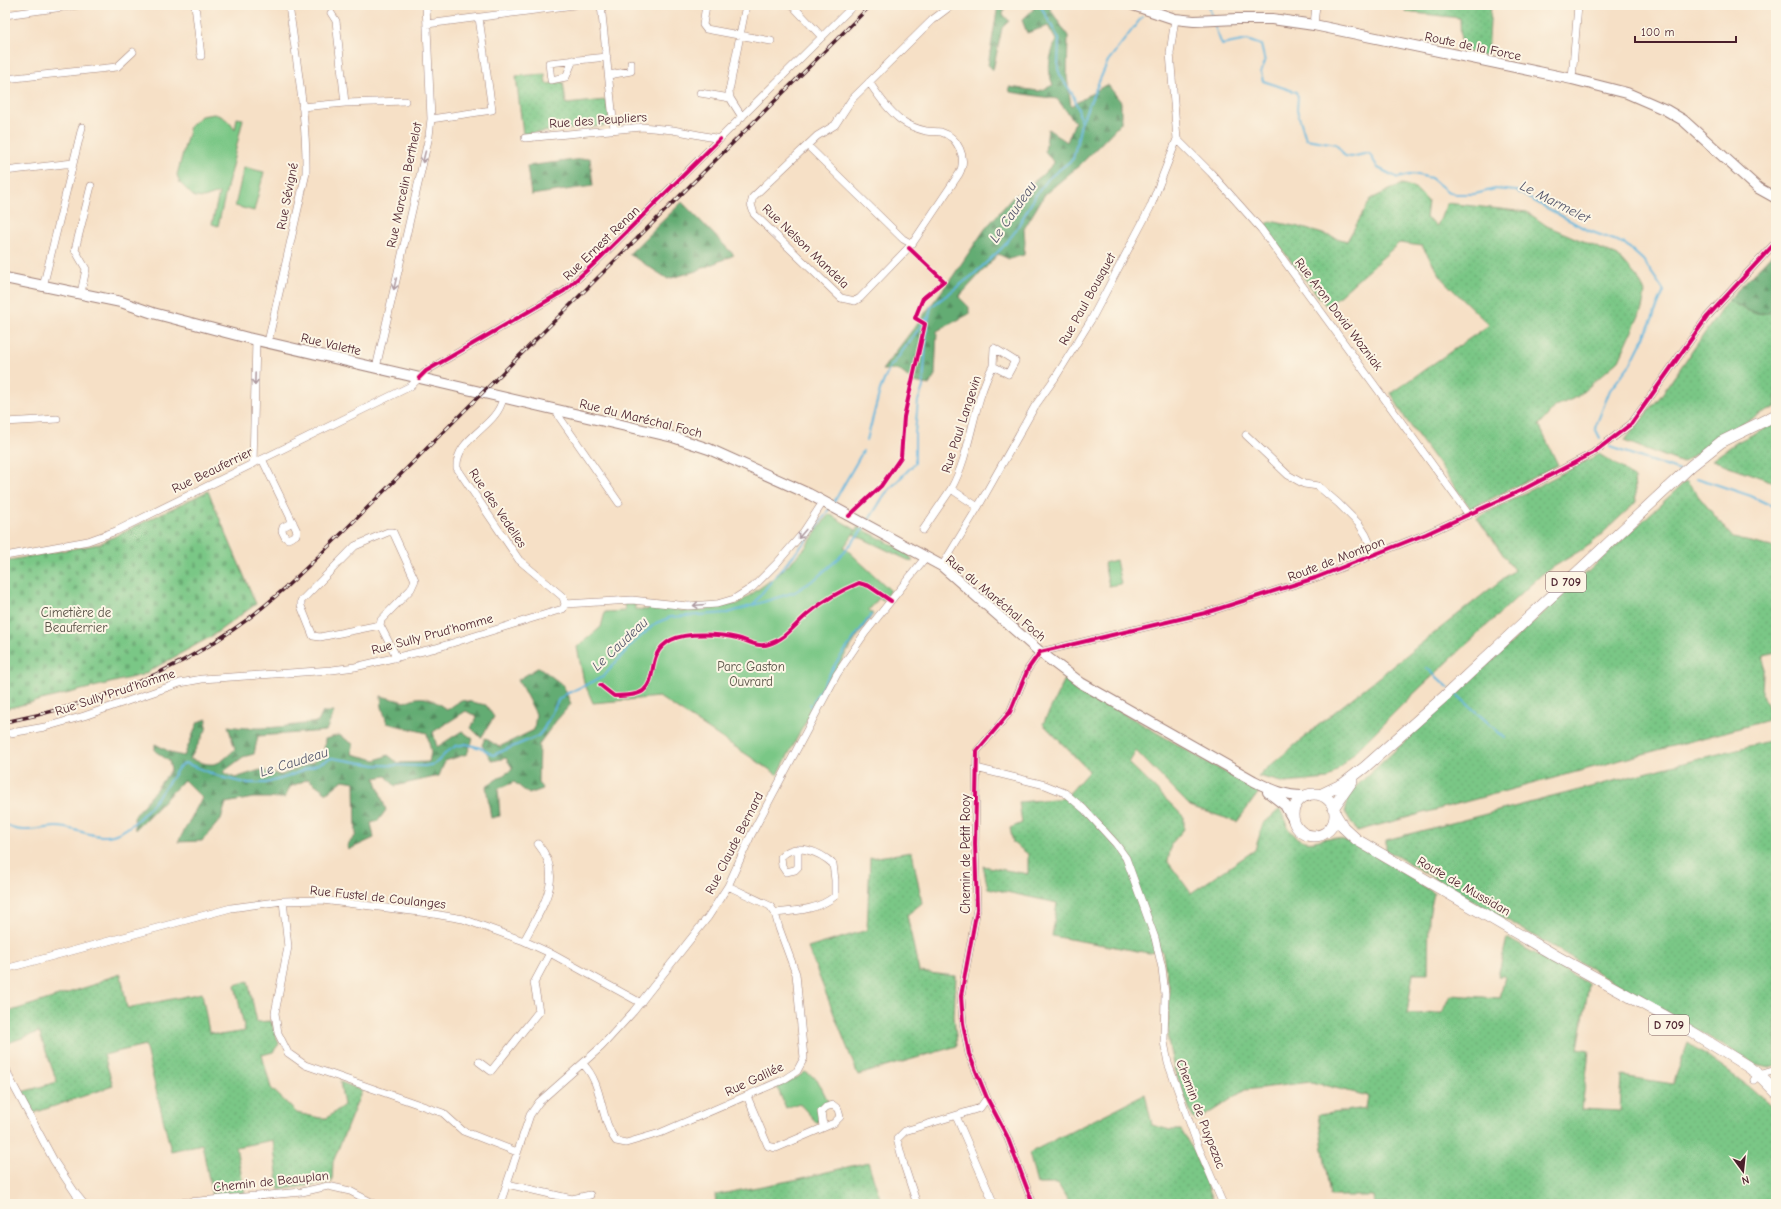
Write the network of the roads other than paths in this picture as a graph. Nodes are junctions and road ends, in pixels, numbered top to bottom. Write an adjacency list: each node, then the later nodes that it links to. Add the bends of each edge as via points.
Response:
1 (78, 5): 18 (street)
2 (195, 5): 27 (street)
3 (289, 5): 39 (street, Rue Sévigné)
4 (426, 5): 21 (street, Rue Marcelin Berthelot)
5 (513, 5): 17 (street)
6 (574, 5): 17 (street)
7 (601, 5): 28 (street)
8 (706, 5): 23 (street, via 703,25 706,29)
9 (746, 5): 23 (street)
10 (792, 5): 24 (street)
11 (854, 5): 24 (street, Rue Ernest Renan)
12 (952, 5): 34 (street, Rue Nelson Mandela, via 932,20)
13 (1133, 5): 20 (main road, Route de la Force)
14 (1316, 5): 22 (street)
15 (1578, 5): 33 (street)
16 (331, 13): 38 (street, via 336,21)
17 (513, 13): 19 (street)
18 (5, 15)
19 (479, 18): 21 (street); 41 (street, via 492,110)
20 (1175, 19): 22 (main road, Route de la Force, via 1272,19); 46 (street, Rue Paul Bousquet, via 1170,61)
21 (427, 24): 41 (street, Rue Marcelin Berthelot)
22 (1314, 25): 33 (main road, Route de la Force)
23 (740, 35): 25 (street); 36 (street)
24 (822, 37): 40 (street, Rue Ernest Renan)
25 (771, 41)
26 (133, 52): 32 (street, via 117,67)
27 (201, 56)
28 (607, 57): 29 (street); 31 (street)
29 (572, 60)
30 (631, 63): 31 (street, via 631,71)
31 (608, 74): 43 (street)
32 (5, 79)
33 (1572, 79): 51 (main road, Route de la Force, via 1627,93 1666,110 1698,132 1758,188)
34 (869, 82): 47 (street, Rue Nelson Mandela, via 852,99 835,125 817,136); 53 (street, Rue Nelson Mandela, via 879,97 901,120 913,127 952,137 961,152 962,168)
35 (700, 93): 36 (street)
36 (730, 98): 40 (street)
37 (405, 101): 38 (street)
38 (345, 103): 39 (street)
39 (302, 108): 60 (street, Rue Sévigné, via 306,173)
40 (742, 117): 45 (street, Rue Ernest Renan)
41 (431, 119): 62 (street, Rue Marcelin Berthelot, one-way to 62)
42 (82, 127): 48 (street)
43 (614, 129): 44 (street, Rue des Peupliers); 45 (street, Rue des Peupliers, via 642,127)
44 (525, 138)
45 (720, 139): 63 (street, Rue Ernest Renan, via 564,291 426,371)
46 (1177, 139): 75 (street, Rue Paul Bousquet, via 1136,236 1087,326 1035,406); 76 (street, Rue Aron David Wozniak, via 1260,229 1382,392)
47 (808, 146): 53 (street, via 903,239); 53 (street, Rue Nelson Mandela, via 753,197 752,210 841,298 854,301 860,298)
48 (73, 163): 49 (street); 55 (street)
49 (5, 171)
50 (90, 186): 57 (street, via 75,250 86,269)
51 (1776, 198)
52 (1776, 242): 76 (street, Route de Montpon, via 1707,317 1631,424 1593,453)
53 (912, 244)
54 (5, 278): 55 (main road, Rue Valette)
55 (43, 287): 56 (main road, Rue Valette)
56 (62, 291): 57 (main road, Rue Valette); 58 (main road, Rue Valette, via 79,299 120,309)
57 (81, 293): 58 (main road, Rue Valette, via 121,302)
58 (153, 313): 59 (main road, Rue Valette)
59 (256, 340): 60 (main road, Rue Valette); 71 (street, one-way to 71)
60 (268, 342): 62 (main road, Rue Valette)
61 (993, 366): 72 (street, Rue Paul Langevin, via 978,405 957,478)
62 (376, 368): 63 (main road, Rue Valette)
63 (419, 378): 64 (main road, Rue Valette); 70 (street, Rue Beauferrier, via 411,386)
64 (502, 398): 65 (main road, Rue du Maréchal Foch); 83 (street, Rue des Vedelles, via 499,410 460,449 456,458 457,468 518,560 563,597)
65 (557, 411): 73 (street); 74 (main road, Rue du Maréchal Foch, via 686,441 737,461)
66 (1776, 414): 89 (main road, D 709, via 1721,442 1691,466)
67 (57, 419): 68 (street)
68 (5, 422)
69 (1246, 435): 79 (street, via 1288,475 1304,484 1318,486 1338,503 1359,524)
70 (262, 459): 71 (street, Rue Beauferrier); 77 (street)
71 (252, 464): 80 (street, Rue Beauferrier, via 101,538)
72 (951, 489): 75 (street, Rue Paul Langevin); 78 (street, Rue Paul Langevin)
73 (619, 503)
74 (825, 503): 81 (main road, Rue du Maréchal Foch); 83 (street, Rue Sully Prud'homme, one-way to 83, via 777,563 753,587 734,599 717,604 688,606 632,600)
75 (978, 506): 82 (street, Rue Paul Bousquet)
76 (1469, 515): 79 (street, Route de Montpon)
77 (293, 522)
78 (923, 530)
79 (1375, 555): 85 (street, Route de Montpon, via 1205,614)
80 (5, 556)
81 (925, 558): 82 (main road, Rue du Maréchal Foch); 99 (street, Rue Claude Bernard, via 865,633 837,674 751,835)
82 (942, 566): 85 (main road, Rue du Maréchal Foch)
83 (564, 604): 86 (street, Rue Sully Prud'homme, via 563,609)
84 (380, 625): 84 (street, via 381,620 411,589 415,580 393,532 355,546 301,601 314,636); 86 (street)
85 (1040, 652): 88 (street, Chemin de Petit Rooy, via 1028,669 1010,712 977,751); 90 (main road, Rue du Maréchal Foch, via 1081,683)
86 (397, 658): 87 (street, Rue Sully Prud'homme, via 332,670 180,683 84,716 45,727)
87 (5, 734)
88 (976, 768): 113 (street, Chemin de Petit Rooy, via 977,909 961,996 969,1054); 129 (street, Chemin de Puypezac, via 1045,785 1065,793 1111,838 1126,858 1155,938 1162,968 1165,994 1164,1042 1168,1063 1198,1146)
89 (1365, 768): 92 (main road, D 709); 93 (main road, D 709, via 1346,788)
90 (1254, 781): 91 (main road, Rue du Maréchal Foch, via 1278,793); 94 (main road, Rue du Maréchal Foch, via 1285,805)
91 (1307, 796): 92 (main road); 94 (main road, via 1295,808)
92 (1320, 796): 93 (main road, via 1326,798)
93 (1334, 811): 95 (main road, via 1332,826); 96 (main road, Route de Mussidan / D 709, via 1343,827)
94 (1293, 819): 95 (main road, via 1296,826 1307,835)
95 (1324, 833): 96 (main road, Route de Mussidan / D 709, via 1339,834)
96 (1357, 840): 110 (main road, Route de Mussidan / D 709)
97 (538, 844): 102 (street, via 547,855 552,871 549,891)
98 (798, 849): 101 (street, via 819,854 833,864 835,896 826,903 807,909)
99 (728, 886): 101 (street, via 765,903); 105 (street, Rue Claude Bernard, via 708,917)
100 (283, 901): 102 (street, Rue Fustel de Coulanges, via 322,900 432,914 463,920); 104 (street, Rue Fustel de Coulanges, via 230,908); 117 (street, via 288,947 275,1013 278,1033 288,1053 305,1065 443,1113 463,1131)
101 (775, 913): 112 (street, Rue Galilée, via 796,974 804,1058 797,1071)
102 (524, 942): 103 (street, Rue Fustel de Coulanges)
103 (550, 953): 105 (street, Rue Fustel de Coulanges); 106 (street, via 534,983 539,1011 491,1071)
104 (5, 969)
105 (641, 1003): 107 (street, Rue Claude Bernard)
106 (479, 1062)
107 (583, 1064): 112 (street, Rue Galilée, via 595,1081 609,1132 621,1142 640,1140 660,1133); 117 (street, Rue Claude Bernard, via 539,1102 530,1115)
108 (5, 1066): 119 (street, via 54,1161)
109 (1776, 1070): 110 (street)
110 (1756, 1077): 111 (main road, Route de Mussidan / D 709); 114 (main road, Route de Mussidan / D 709)
111 (1776, 1092)
112 (747, 1096): 116 (street, via 768,1146 776,1148)
113 (987, 1098): 115 (street, via 980,1108); 128 (street, Chemin de Petit Rooy, via 1007,1136)
114 (1776, 1101)
115 (956, 1116): 126 (street, via 906,1131 897,1139); 127 (street)
116 (823, 1126)
117 (517, 1152): 118 (street, Rue Claude Bernard)
118 (507, 1184): 120 (street, via 572,1198); 125 (street, Rue Claude Bernard)
119 (76, 1194): 121 (street); 122 (street)
120 (590, 1195)
121 (80, 1204)
122 (84, 1204)
123 (166, 1204): 124 (street, Chemin de Beauplan, via 302,1192 328,1186 350,1191)
124 (376, 1204)
125 (500, 1204)
126 (917, 1204)
127 (994, 1204)
128 (1033, 1204)
129 (1223, 1204)

